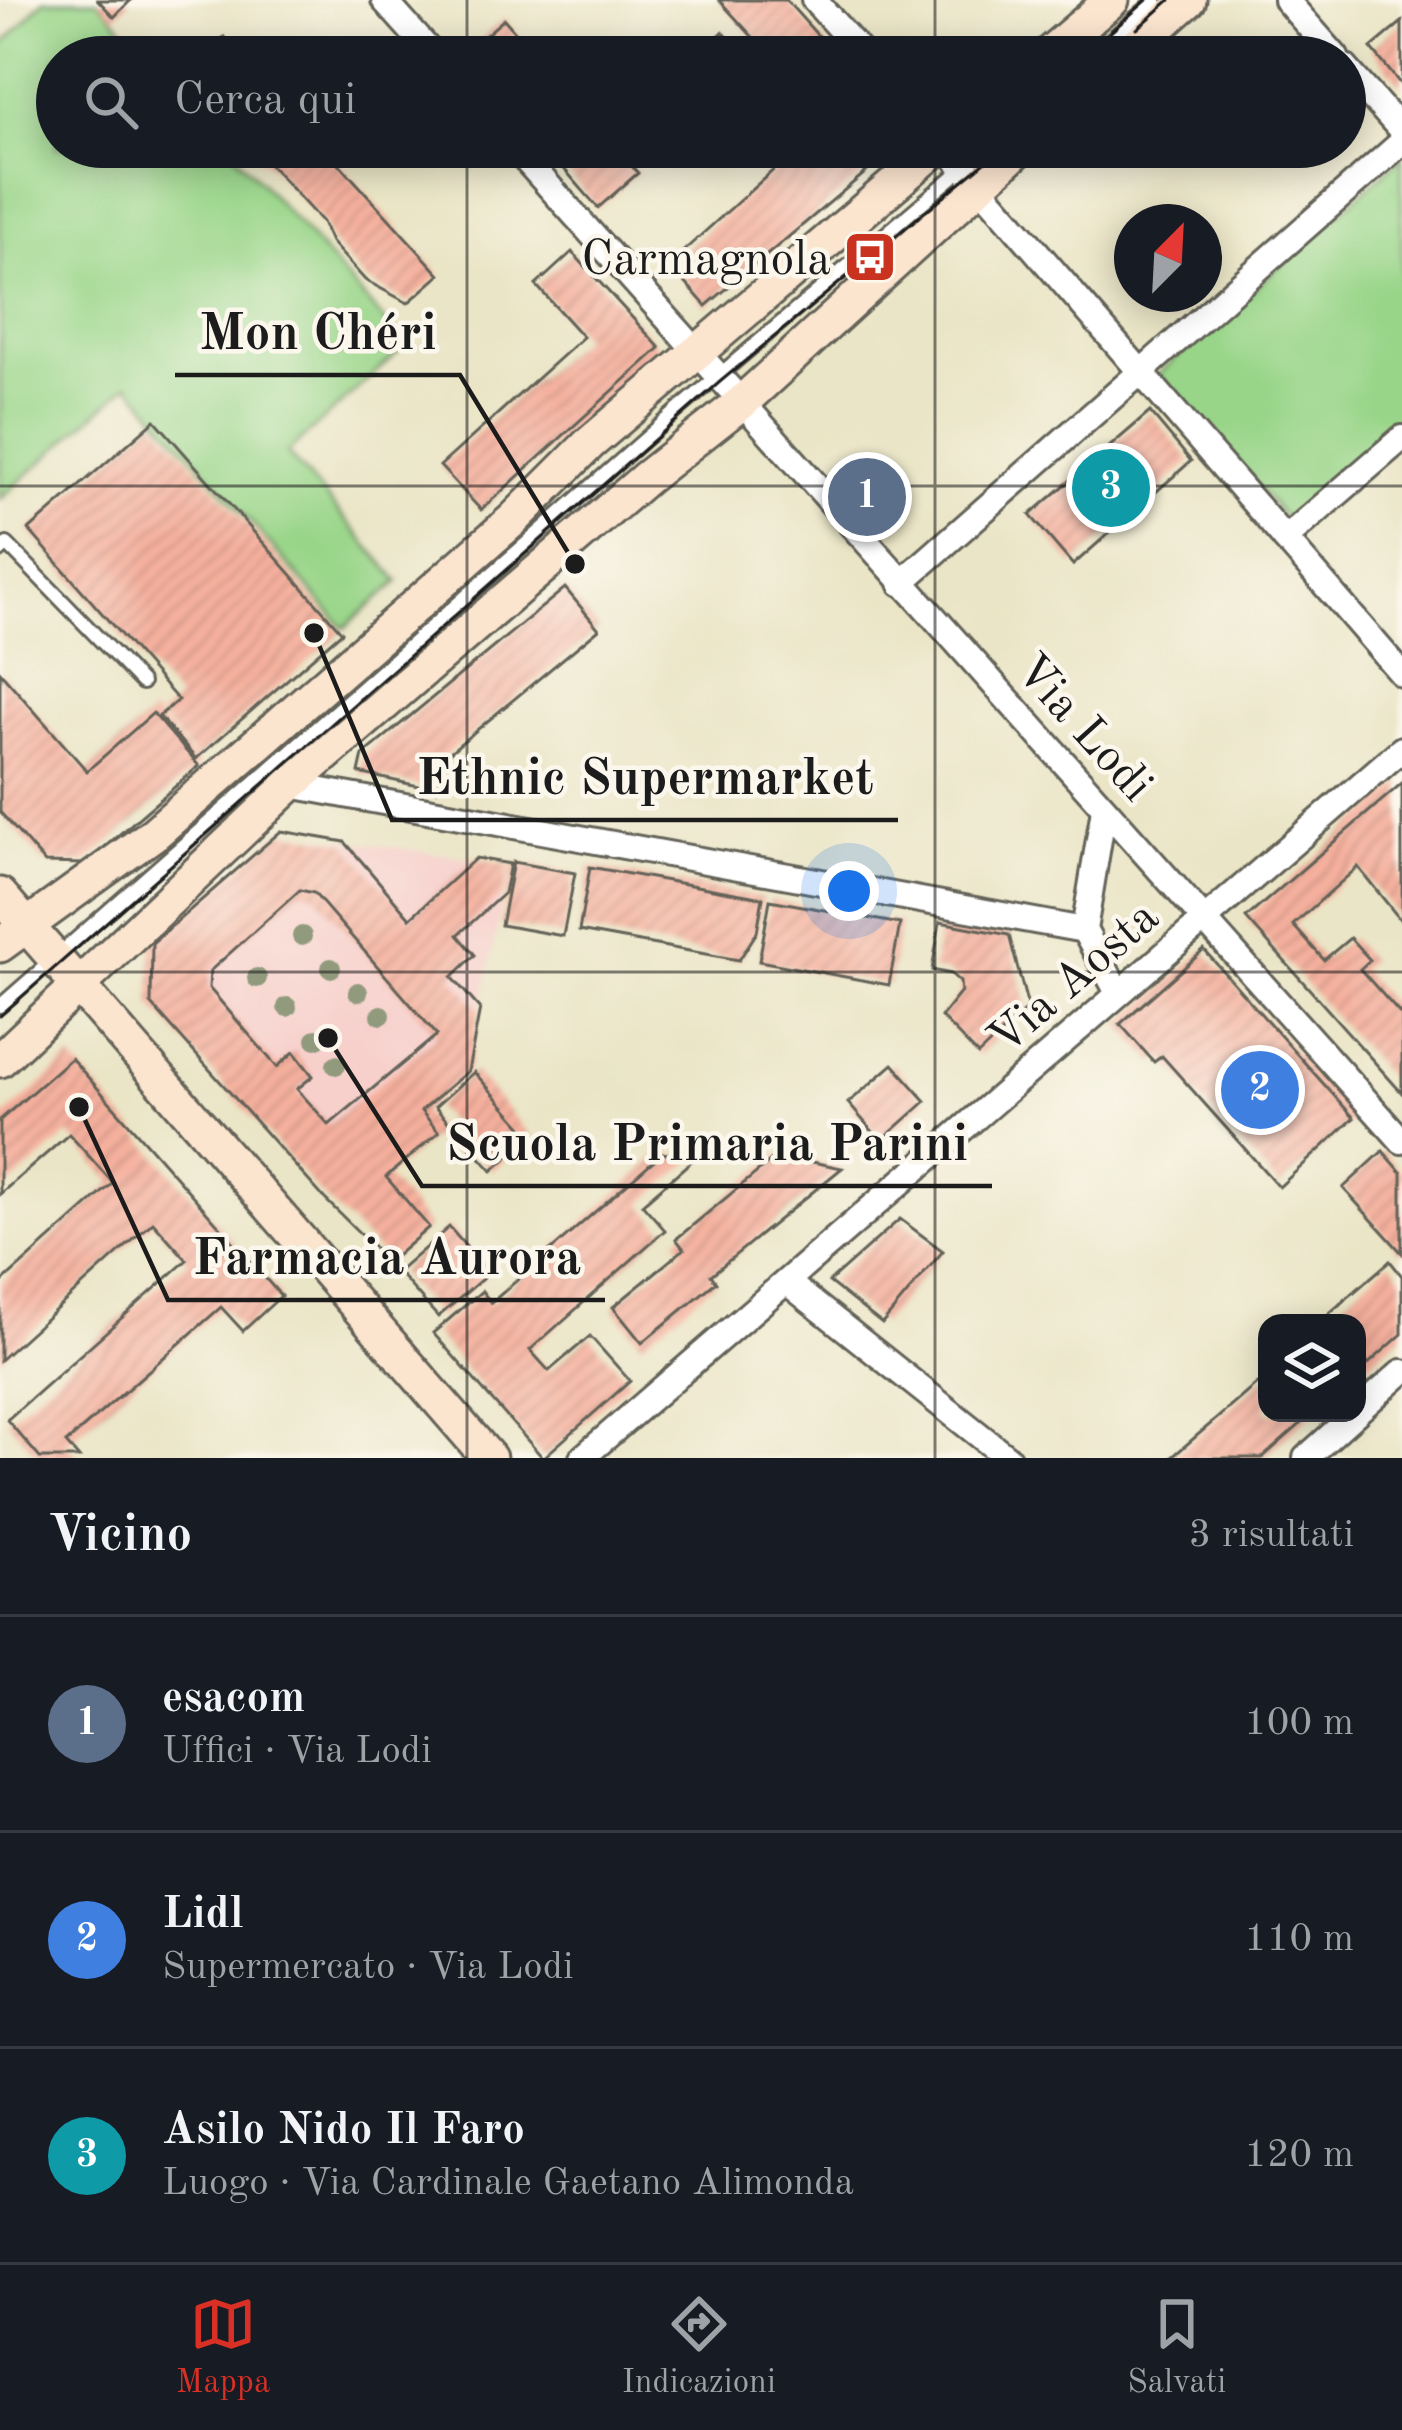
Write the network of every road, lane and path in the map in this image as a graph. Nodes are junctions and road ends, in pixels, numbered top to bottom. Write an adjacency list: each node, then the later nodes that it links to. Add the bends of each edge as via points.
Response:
1 (384, 0): 7 (street)
2 (814, 0): 8 (street)
3 (1112, 0): 9 (street)
4 (1156, 0): 10 (lane)
5 (1189, 0): 11 (street)
6 (1286, 0): 12 (street)
7 (416, 36)
8 (846, 36)
9 (1070, 36)
10 (1115, 36)
11 (1148, 36)
12 (1318, 36)
13 (1366, 91): 14 (street)
14 (1402, 131)
15 (1402, 142): 21 (street)
16 (533, 168): 20 (street, Via Lodi)
17 (950, 168): 20 (street)
18 (954, 168): 22 (street, via 900,263)
19 (962, 168): 21 (street)
20 (708, 366): 22 (street, Via Lodi); 35 (street, via 155,833); 36 (lane)
21 (1143, 375): 24 (street); 26 (street)
22 (741, 403): 26 (street, Via Lodi); 30 (street)
23 (1402, 438): 24 (street)
24 (1285, 539): 27 (street)
25 (2, 544): 28 (lane)
26 (901, 583): 31 (street, Via Lodi)
27 (1402, 674)
28 (142, 682)
29 (1402, 749): 33 (street, Via Aosta)
30 (290, 785): 34 (street); 37 (street)
31 (1104, 809): 33 (street, Via Lodi); 34 (street)
32 (0, 896): 35 (street)
33 (1204, 916): 38 (street, Via Aosta); 41 (street, Via Lodi)
34 (1084, 930): 38 (street)
35 (12, 935): 36 (street)
36 (55, 958): 37 (street); 39 (lane)
37 (81, 989): 40 (street); 46 (street)
38 (1117, 991): 42 (street, Via Aosta)
39 (0, 1006)
40 (0, 1060)
41 (1402, 1141)
42 (788, 1282): 47 (street, Via Aosta); 48 (street)
43 (1402, 1372): 44 (street)
44 (1366, 1404)
45 (1346, 1422): 49 (street)
46 (489, 1458)
47 (582, 1458)
48 (1008, 1458)
49 (1306, 1458)

